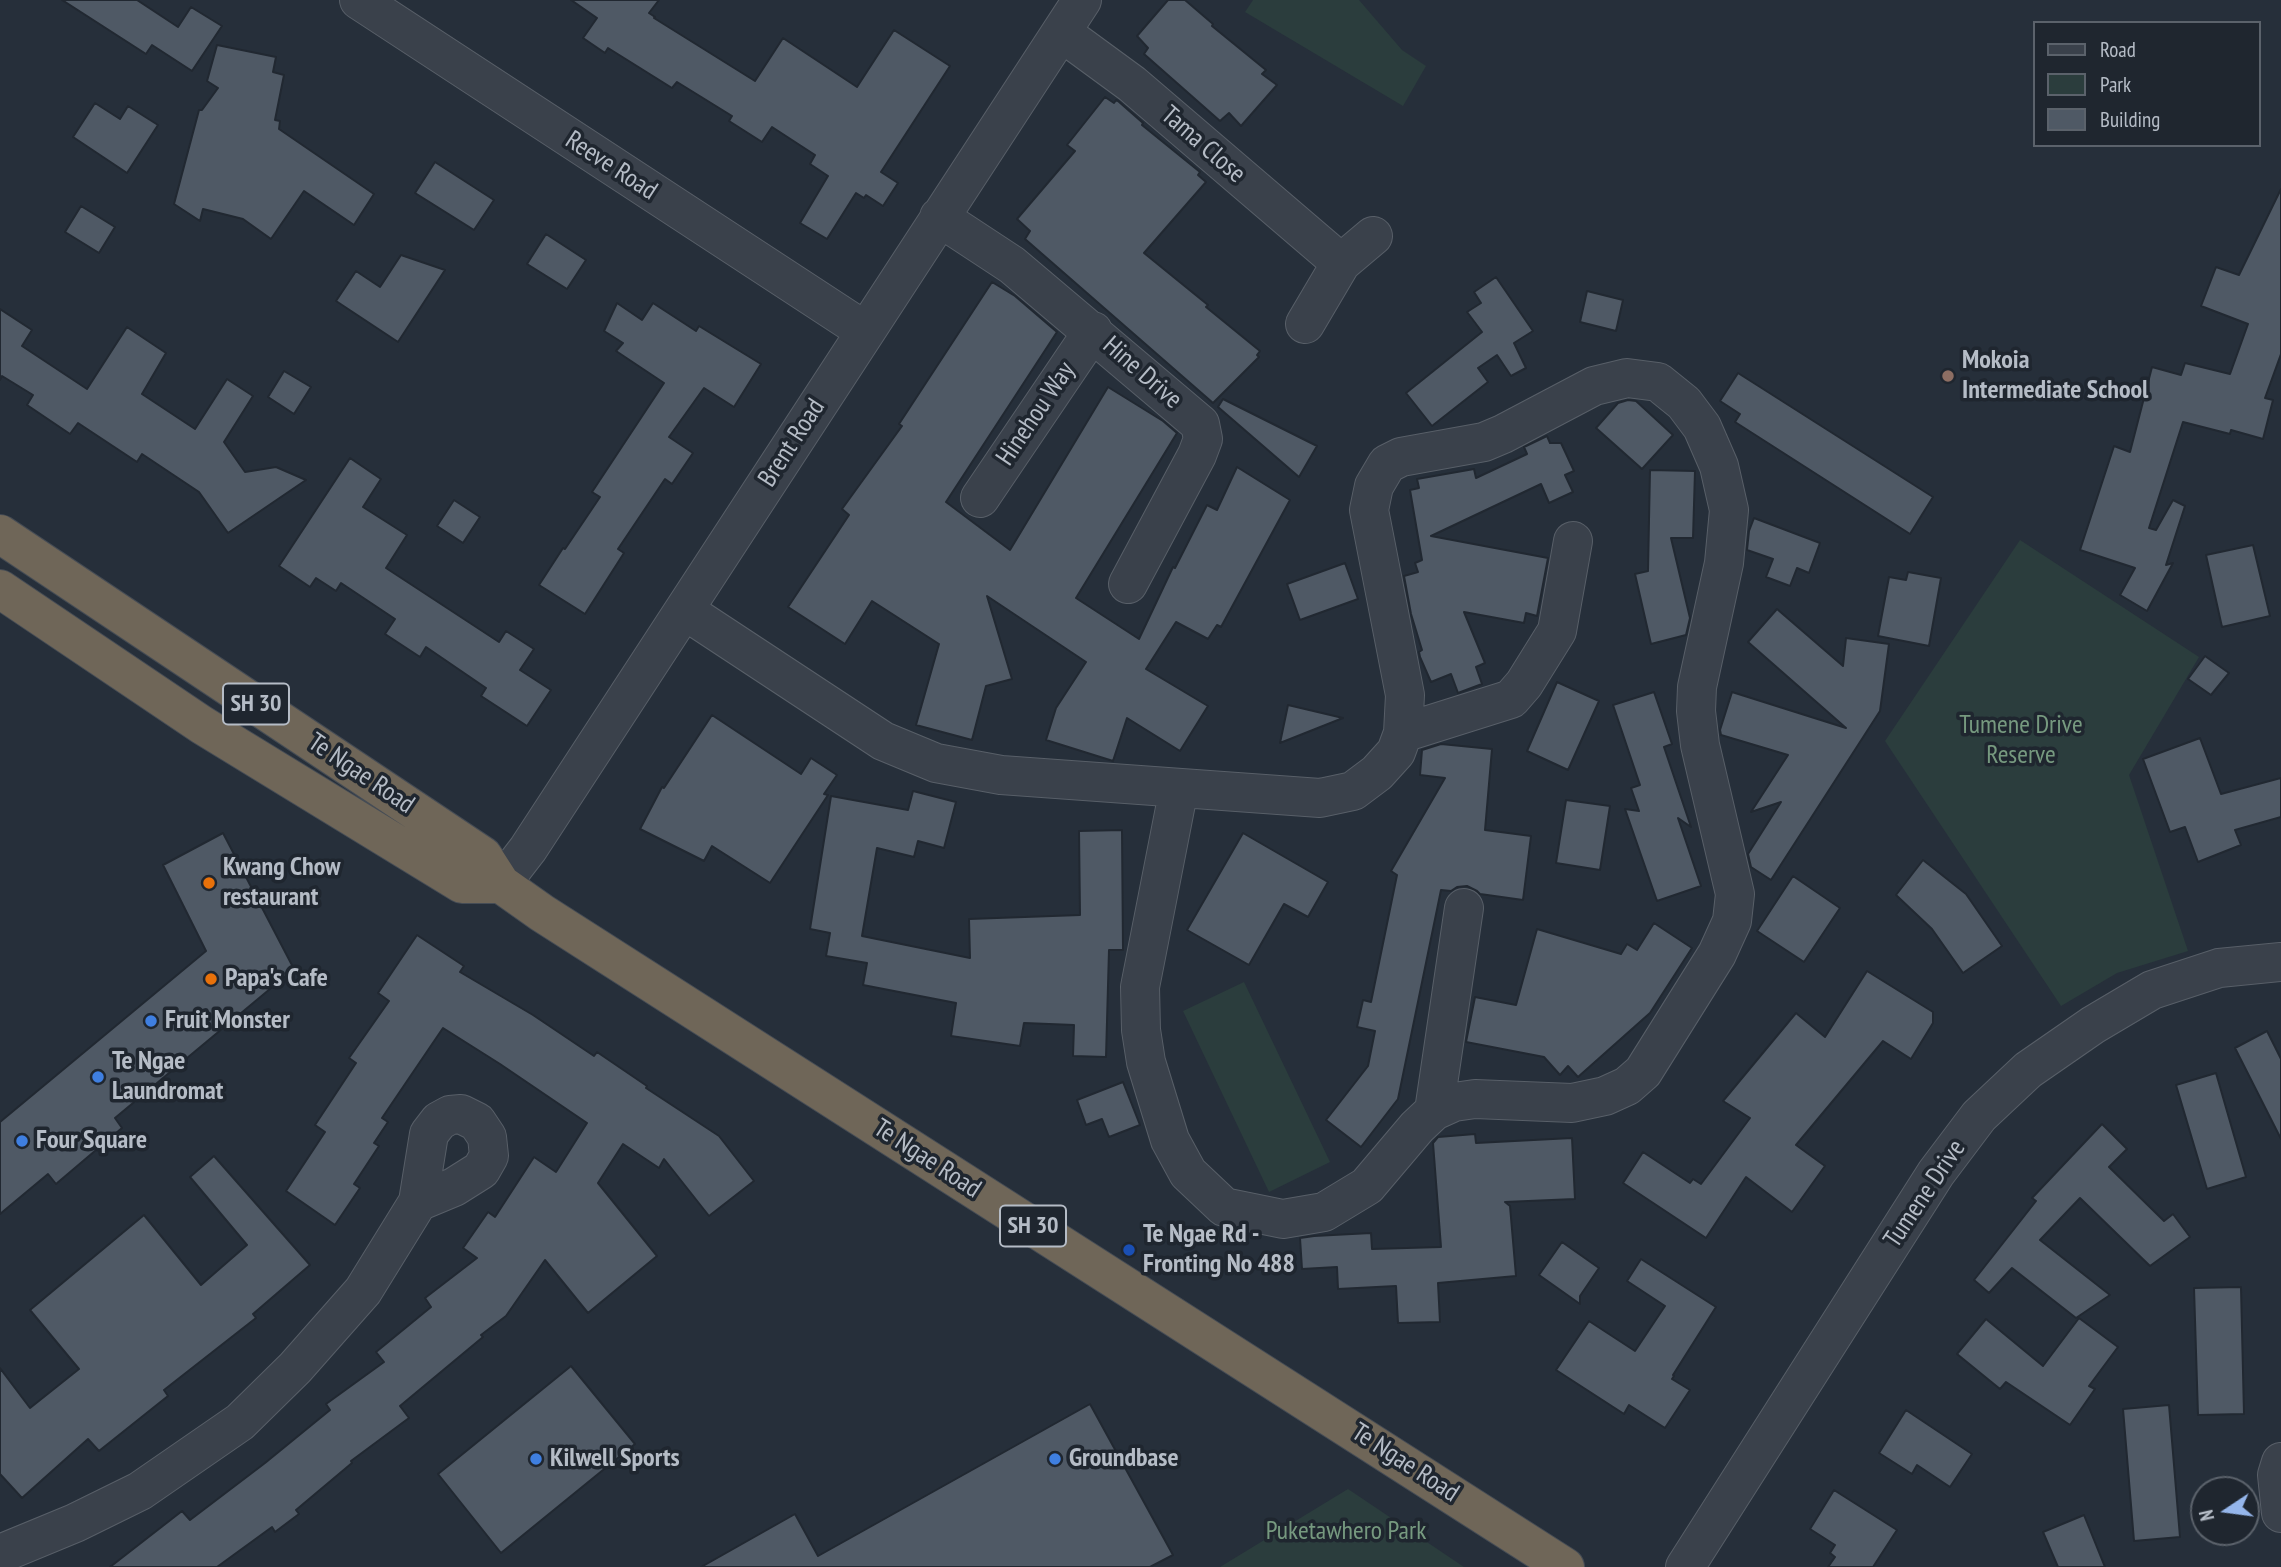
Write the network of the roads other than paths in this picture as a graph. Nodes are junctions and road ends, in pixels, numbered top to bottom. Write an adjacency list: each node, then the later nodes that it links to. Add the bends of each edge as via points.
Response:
1 (359, 0): 3 (street, Reeve Road)
2 (1082, 0): 4 (street, Brent Road)
3 (397, 10): 9 (street, Reeve Road)
4 (1061, 32): 5 (street, Brent Road); 7 (street, Tama Close, via 1132,84)
5 (939, 217): 9 (street, Brent Road); 10 (street, Hine Drive, via 1012,265)
6 (1373, 236): 7 (street)
7 (1341, 263): 8 (street)
8 (1306, 324)
9 (865, 331): 16 (street, Brent Road)
10 (1093, 331): 11 (street, Hinehou Way); 14 (street, Hine Drive, via 1200,424 1203,439)
11 (975, 498)
12 (0, 534): 19 (highway, Te Ngae Road / SH 30, via 483,856)
13 (1573, 541): 17 (street, via 1557,631 1511,699)
14 (1128, 584)
15 (0, 589): 19 (highway, Te Ngae Road / SH 30, via 202,725 462,884)
16 (684, 610): 18 (street, via 883,741 936,763 1001,775); 19 (street, Brent Road)
17 (1403, 733): 18 (street, via 1396,752 1353,792 1320,798); 22 (street, via 1405,695 1369,510 1374,486 1387,464 1401,457 1484,442 1594,386 1627,378 1658,382 1684,403 1702,427 1719,466 1730,510 1696,711 1735,894 1732,921 1717,954 1643,1072 1627,1086 1572,1103 1475,1099)
18 (1179, 788): 22 (street, via 1140,987 1146,1062 1170,1140 1188,1173 1224,1207 1283,1219 1324,1212 1367,1186)
19 (501, 884): 27 (highway, Te Ngae Road / SH 30)
20 (1464, 908): 22 (street)
21 (2281, 962): 28 (street, Tumene Drive, via 2219,968 2152,990 2028,1070 1979,1116 1936,1173)
22 (1434, 1111)
23 (418, 1202): 26 (street, via 363,1291 240,1422 140,1491)
24 (2281, 1462): 25 (street, via 2277,1475)
25 (2281, 1513)
26 (0, 1554)
27 (1565, 1567)
28 (1685, 1567)

